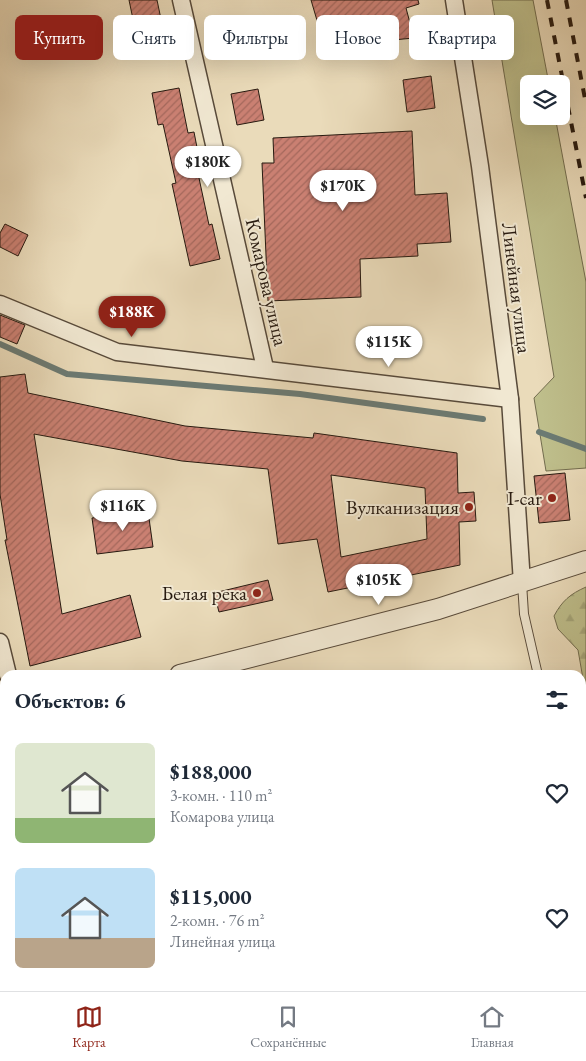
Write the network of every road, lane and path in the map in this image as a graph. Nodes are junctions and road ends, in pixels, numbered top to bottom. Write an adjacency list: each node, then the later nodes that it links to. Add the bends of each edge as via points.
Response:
1 (182, 0): 4 (street, Комарова улица)
2 (454, 0): 5 (street, Линейная улица, via 480,166)
3 (0, 304): 4 (street, via 117,352)
4 (265, 368): 5 (street)
5 (510, 405): 7 (street, Линейная улица)
6 (586, 561): 7 (street)
7 (522, 583): 10 (street, via 438,609); 11 (lane, via 524,614)
8 (0, 642): 9 (street)
9 (7, 670)
10 (200, 670)
11 (537, 670)

